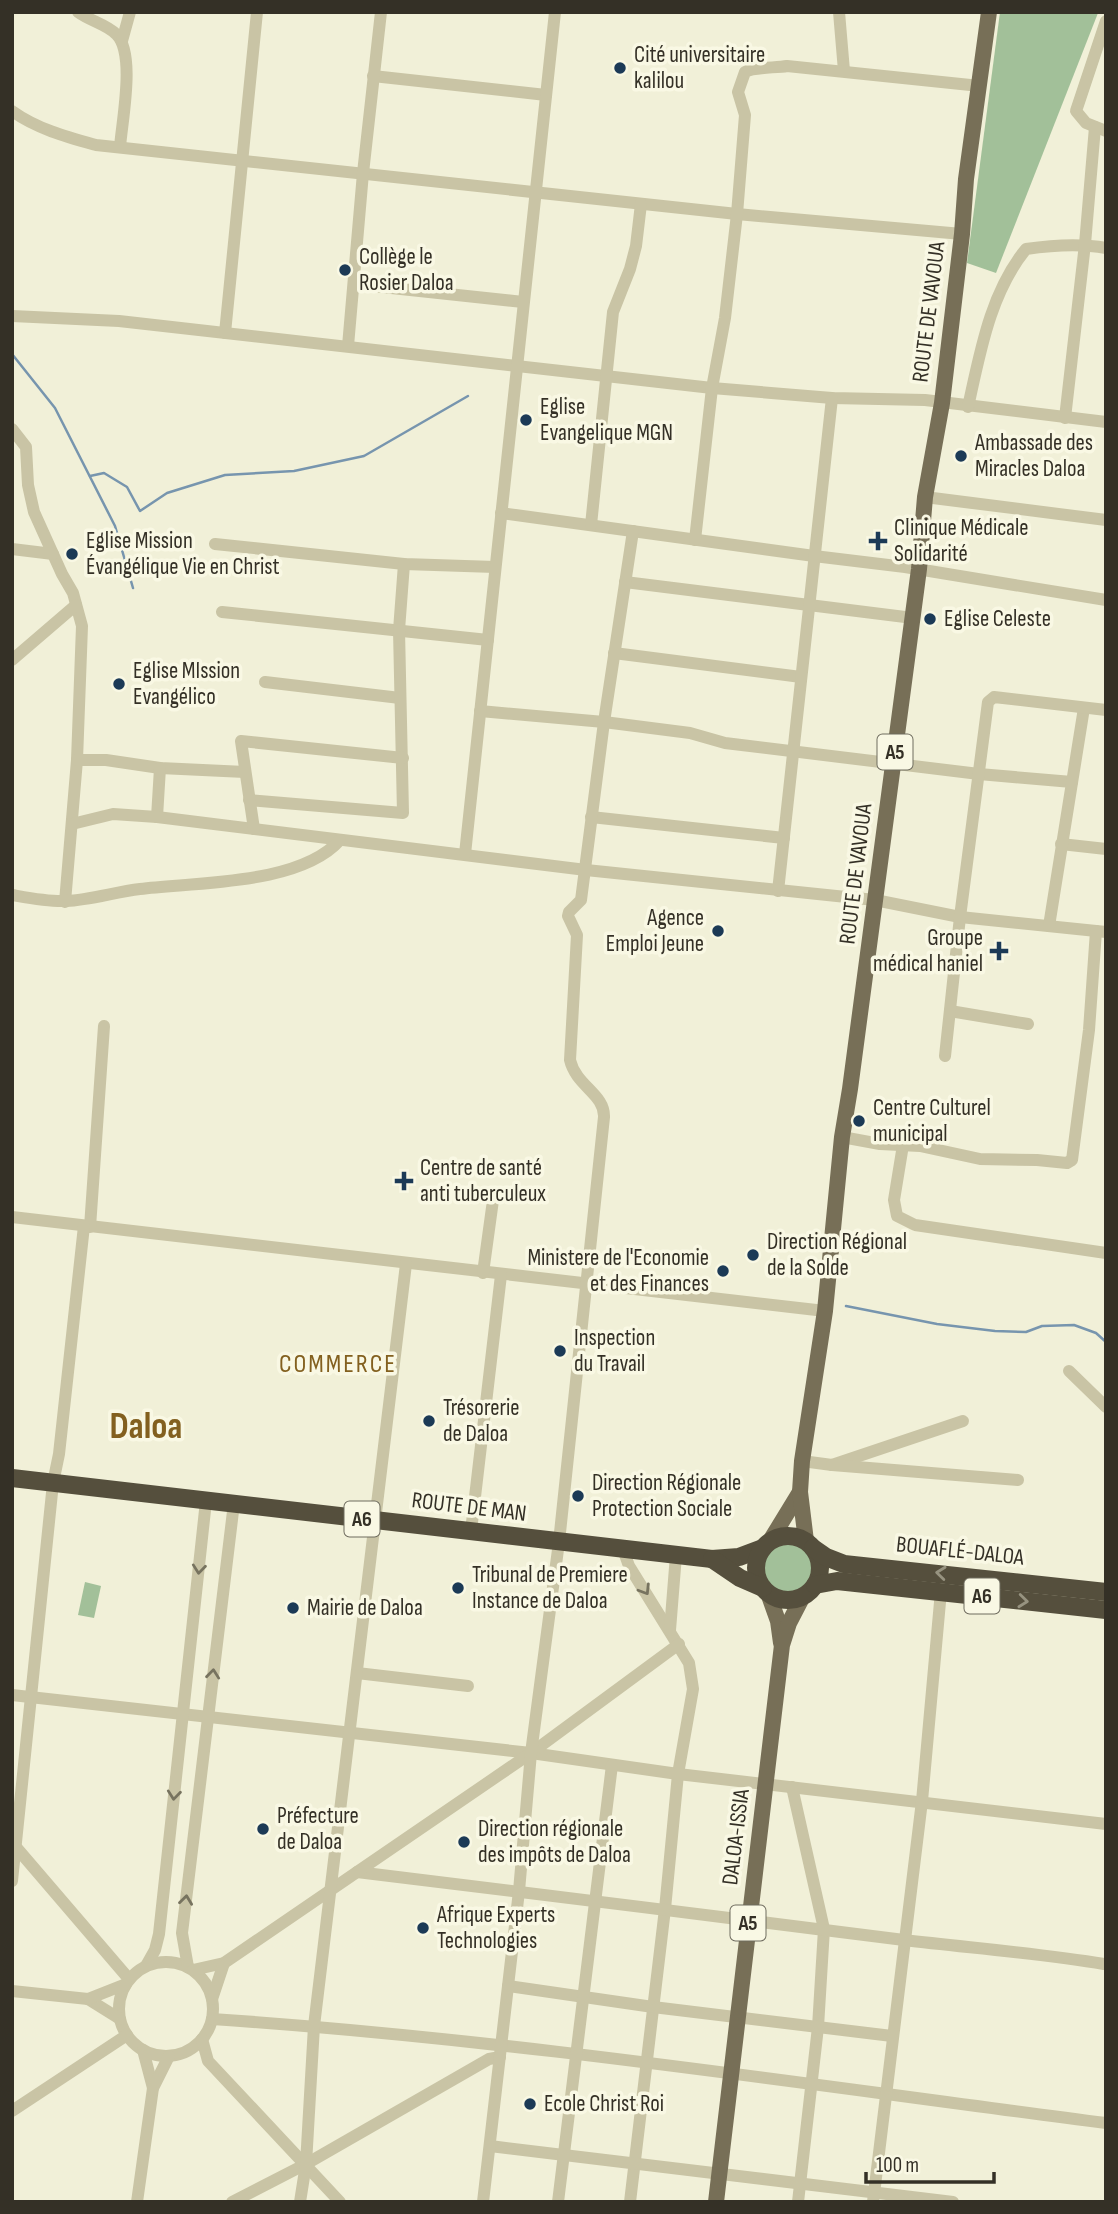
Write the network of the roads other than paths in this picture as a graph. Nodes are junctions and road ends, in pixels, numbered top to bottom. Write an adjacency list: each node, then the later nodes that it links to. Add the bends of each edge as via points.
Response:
1 (78, 12): 9 (street, via 115,32)
2 (130, 12): 9 (street)
3 (257, 12): 17 (street)
4 (381, 12): 11 (street)
5 (555, 12): 13 (street)
6 (839, 12): 10 (street)
7 (989, 12): 12 (main road, ROUTE DE VAVOUA / A5)
8 (1106, 21): 15 (street, via 1076,111 1081,120)
9 (122, 41): 16 (street, via 127,63)
10 (844, 71): 12 (street); 21 (street, via 787,66 745,72 738,92 745,115)
11 (373, 76): 13 (street); 18 (street)
12 (980, 86): 22 (main road, ROUTE DE VAVOUA / A5)
13 (545, 95): 19 (street)
14 (12, 111): 16 (street, via 62,136)
15 (1101, 129): 23 (street)
16 (120, 147): 17 (street)
17 (242, 160): 18 (street); 28 (street)
18 (363, 173): 19 (street); 25 (street)
19 (535, 192): 20 (street); 26 (street)
20 (641, 204): 21 (street); 31 (street, via 636,246 613,312)
21 (737, 214): 22 (street); 32 (street)
22 (962, 234): 34 (main road, ROUTE DE VAVOUA / A5)
23 (1085, 244): 24 (street); 35 (street, via 1026,249 1016,261 988,326); 36 (street)
24 (1106, 248)
25 (354, 284): 26 (street); 29 (street)
26 (523, 302): 30 (street)
27 (12, 316): 28 (street, via 119,321)
28 (225, 333): 29 (street)
29 (348, 346): 30 (street)
30 (517, 366): 31 (street); 42 (street)
31 (605, 376): 32 (street); 44 (street)
32 (712, 388): 33 (street); 46 (street)
33 (832, 398): 34 (street); 50 (street)
34 (942, 402): 35 (street); 41 (main road, ROUTE DE VAVOUA / A5)
35 (968, 407): 36 (street)
36 (1065, 418): 37 (street)
37 (1106, 422)
38 (12, 429): 40 (street)
39 (12, 452): 40 (street)
40 (26, 454): 49 (street, via 34,512)
41 (925, 497): 43 (street); 53 (main road, ROUTE DE VAVOUA / A5)
42 (501, 513): 44 (street); 52 (street)
43 (1106, 520)
44 (591, 525): 45 (street)
45 (633, 531): 46 (street); 54 (street)
46 (695, 540): 50 (street)
47 (215, 544): 51 (street)
48 (12, 549): 49 (street)
49 (53, 554): 56 (street)
50 (814, 556): 53 (street); 57 (street)
51 (404, 564): 52 (street); 60 (street)
52 (495, 567): 61 (street)
53 (919, 569): 55 (street); 59 (main road, ROUTE DE VAVOUA / A5)
54 (625, 582): 57 (street); 62 (street)
55 (1106, 600)
56 (76, 605): 63 (street); 73 (street, via 82,626)
57 (809, 605): 59 (street); 64 (street)
58 (222, 612): 60 (street)
59 (913, 618): 74 (main road, ROUTE DE VAVOUA / A5)
60 (399, 630): 61 (street); 66 (street)
61 (488, 640): 69 (street)
62 (614, 653): 64 (street); 70 (street)
63 (12, 660)
64 (802, 677): 71 (street)
65 (265, 682): 66 (street)
66 (400, 698): 72 (street)
67 (1084, 708): 68 (street); 77 (street, via 994,696 985,713); 78 (street)
68 (1106, 710)
69 (480, 711): 70 (street); 88 (street)
70 (604, 722): 71 (street); 81 (street)
71 (793, 750): 74 (street); 84 (street)
72 (403, 758): 76 (street, via 243,740); 79 (street, via 402,813)
73 (77, 760): 75 (street); 82 (street)
74 (893, 764): 77 (street); 92 (main road, ROUTE DE VAVOUA / A5)
75 (160, 768): 76 (street); 80 (street)
76 (245, 772): 79 (street)
77 (979, 774): 78 (street); 94 (street)
78 (1072, 782): 86 (street)
79 (250, 800): 83 (street)
80 (157, 817): 82 (street, via 113,814); 83 (street)
81 (591, 817): 84 (street); 89 (street)
82 (72, 824): 93 (street)
83 (254, 829): 85 (street)
84 (784, 838): 90 (street)
85 (340, 840): 88 (street); 93 (street, via 299,867 238,880)
86 (1061, 844): 87 (street); 95 (street)
87 (1106, 849)
88 (465, 854): 89 (street)
89 (586, 870): 90 (street); 110 (street, via 581,900 568,916 577,934 570,1060 572,1071 604,1109)
90 (778, 891): 92 (street)
91 (12, 895): 93 (street)
92 (875, 900): 94 (street); 101 (main road, ROUTE DE VAVOUA / A5)
93 (65, 902)
94 (960, 917): 95 (street); 97 (street)
95 (1049, 926): 96 (street)
96 (1101, 931): 102 (street, via 1072,1160 980,1159)
97 (950, 1011): 98 (street); 100 (street)
98 (1028, 1024)
99 (104, 1026): 105 (street)
100 (945, 1056)
101 (842, 1137): 102 (street); 111 (main road, ROUTE DE VAVOUA / A5)
102 (903, 1145): 106 (street, via 894,1200 897,1216 915,1225)
103 (494, 1193): 108 (street)
104 (12, 1217): 105 (street)
105 (87, 1226): 107 (street); 119 (street)
106 (1106, 1253)
107 (406, 1264): 108 (street); 123 (street)
108 (483, 1273): 109 (street)
109 (501, 1275): 110 (street); 124 (street)
110 (586, 1285): 111 (street); 125 (street)
111 (825, 1311): 115 (main road, ROUTE DE VAVOUA / A5)
112 (1069, 1371): 113 (street)
113 (1106, 1407)
114 (962, 1421): 116 (street)
115 (802, 1461): 116 (street); 120 (main road, ROUTE DE VAVOUA / A5)
116 (832, 1465): 118 (street)
117 (12, 1478): 119 (highway, ROUTE DE MAN / A6)
118 (1018, 1480)
119 (53, 1483): 121 (highway, ROUTE DE MAN / A6); 142 (street)
120 (800, 1492): 126 (main road, A5); 127 (main road, A5)
121 (206, 1501): 122 (highway, ROUTE DE MAN / A6); 143 (street, one-way to 143)
122 (234, 1503): 123 (highway, ROUTE DE MAN / A6); 144 (street, one-way to 122)
123 (375, 1520): 124 (highway, ROUTE DE MAN / A6); 139 (street)
124 (471, 1531): 125 (highway, ROUTE DE MAN / A6)
125 (559, 1542): 128 (highway, ROUTE DE MAN / A6); 146 (street)
126 (766, 1544): 127 (highway, via 788,1536); 129 (highway, A6, via 739,1557); 131 (highway, via 755,1571)
127 (809, 1545): 132 (highway, via 820,1567); 134 (highway, BOUAFLÉ-DALOA / A6, one-way to 127, via 844,1564)
128 (622, 1549): 130 (highway, ROUTE DE MAN / A6); 136 (street, one-way to 136)
129 (712, 1559): 130 (highway, ROUTE DE MAN / A6); 131 (highway, A6)
130 (676, 1560): 136 (street)
131 (765, 1591): 132 (highway, via 789,1600); 138 (main road, A5, via 778,1621)
132 (809, 1591): 133 (highway, BOUAFLÉ-DALOA / A6, via 837,1581); 138 (main road, A5, via 789,1623)
133 (941, 1591): 135 (highway, BOUAFLÉ-DALOA / A6, one-way to 135); 151 (street)
134 (1106, 1592)
135 (1106, 1610)
136 (670, 1630): 137 (street)
137 (679, 1644): 146 (street); 148 (street, via 689,1663 693,1689)
138 (782, 1646): 149 (main road, DALOA-ISSIA / A5)
139 (357, 1673): 140 (street); 145 (street)
140 (468, 1686)
141 (12, 1695): 142 (street)
142 (32, 1696): 143 (street); 153 (street)
143 (182, 1714): 144 (street); 165 (street, one-way to 165, via 159,1934)
144 (208, 1717): 145 (street); 166 (street, one-way to 144, via 182,1933)
145 (349, 1734): 146 (street); 156 (street)
146 (531, 1753): 147 (street); 154 (street); 157 (street)
147 (612, 1765): 148 (street); 158 (street)
148 (678, 1774): 149 (street); 159 (street)
149 (766, 1784): 150 (street); 160 (main road, DALOA-ISSIA / A5)
150 (792, 1787): 151 (street); 161 (street)
151 (922, 1801): 152 (street); 162 (street)
152 (1106, 1824)
153 (14, 1845): 155 (street); 167 (street)
154 (357, 1872): 156 (street); 157 (street)
155 (12, 1881)
156 (331, 1889): 163 (street); 177 (street)
157 (519, 1891): 158 (street); 168 (street)
158 (595, 1901): 159 (street); 170 (street)
159 (665, 1909): 160 (street); 173 (street)
160 (748, 1919): 161 (street); 174 (main road, DALOA-ISSIA / A5)
161 (824, 1929): 162 (street); 178 (street)
162 (904, 1940): 164 (street); 180 (street)
163 (224, 1963): 166 (street); 172 (street)
164 (1104, 1964)
165 (146, 1966): 166 (street, via 160,1962); 167 (street)
166 (190, 1969): 172 (street, via 205,1983)
167 (128, 1981): 171 (street); 175 (street, via 119,2001)
168 (508, 1986): 170 (street); 183 (street)
169 (12, 1991): 171 (street)
170 (584, 1997): 173 (street); 185 (street)
171 (88, 1999): 175 (street)
172 (212, 1999): 176 (street)
173 (653, 2007): 174 (street); 187 (street)
174 (737, 2017): 178 (street); 188 (main road, DALOA-ISSIA / A5)
175 (120, 2019): 179 (street)
176 (212, 2020): 177 (street); 181 (street)
177 (314, 2026): 183 (street); 196 (street)
178 (818, 2027): 180 (street); 189 (street)
179 (127, 2035): 182 (street); 192 (street)
180 (892, 2036): 191 (street)
181 (202, 2039): 184 (street); 186 (street)
182 (143, 2050): 184 (street); 190 (street)
183 (501, 2052): 185 (street); 194 (street); 196 (street)
184 (173, 2055): 186 (street); 190 (street)
185 (577, 2056): 187 (street); 195 (street)
186 (208, 2061): 196 (street)
187 (646, 2064): 188 (street); 197 (street)
188 (731, 2075): 189 (street); 198 (main road, DALOA-ISSIA / A5)
189 (812, 2085): 191 (street); 199 (street)
190 (153, 2088): 201 (street)
191 (885, 2094): 193 (street); 200 (street)
192 (12, 2111)
193 (1106, 2123)
194 (490, 2146): 195 (street); 205 (street)
195 (564, 2155): 197 (street); 206 (street)
196 (306, 2164): 202 (street); 203 (street); 204 (street)
197 (634, 2164): 198 (street); 207 (street)
198 (720, 2175): 199 (street); 208 (main road, DALOA-ISSIA / A5)
199 (800, 2185): 200 (street); 209 (street)
200 (873, 2198): 210 (street)
201 (137, 2202)
202 (232, 2202)
203 (300, 2202)
204 (340, 2202)
205 (483, 2202)
206 (558, 2202)
207 (629, 2202)
208 (716, 2202)
209 (797, 2202)
210 (953, 2202)

